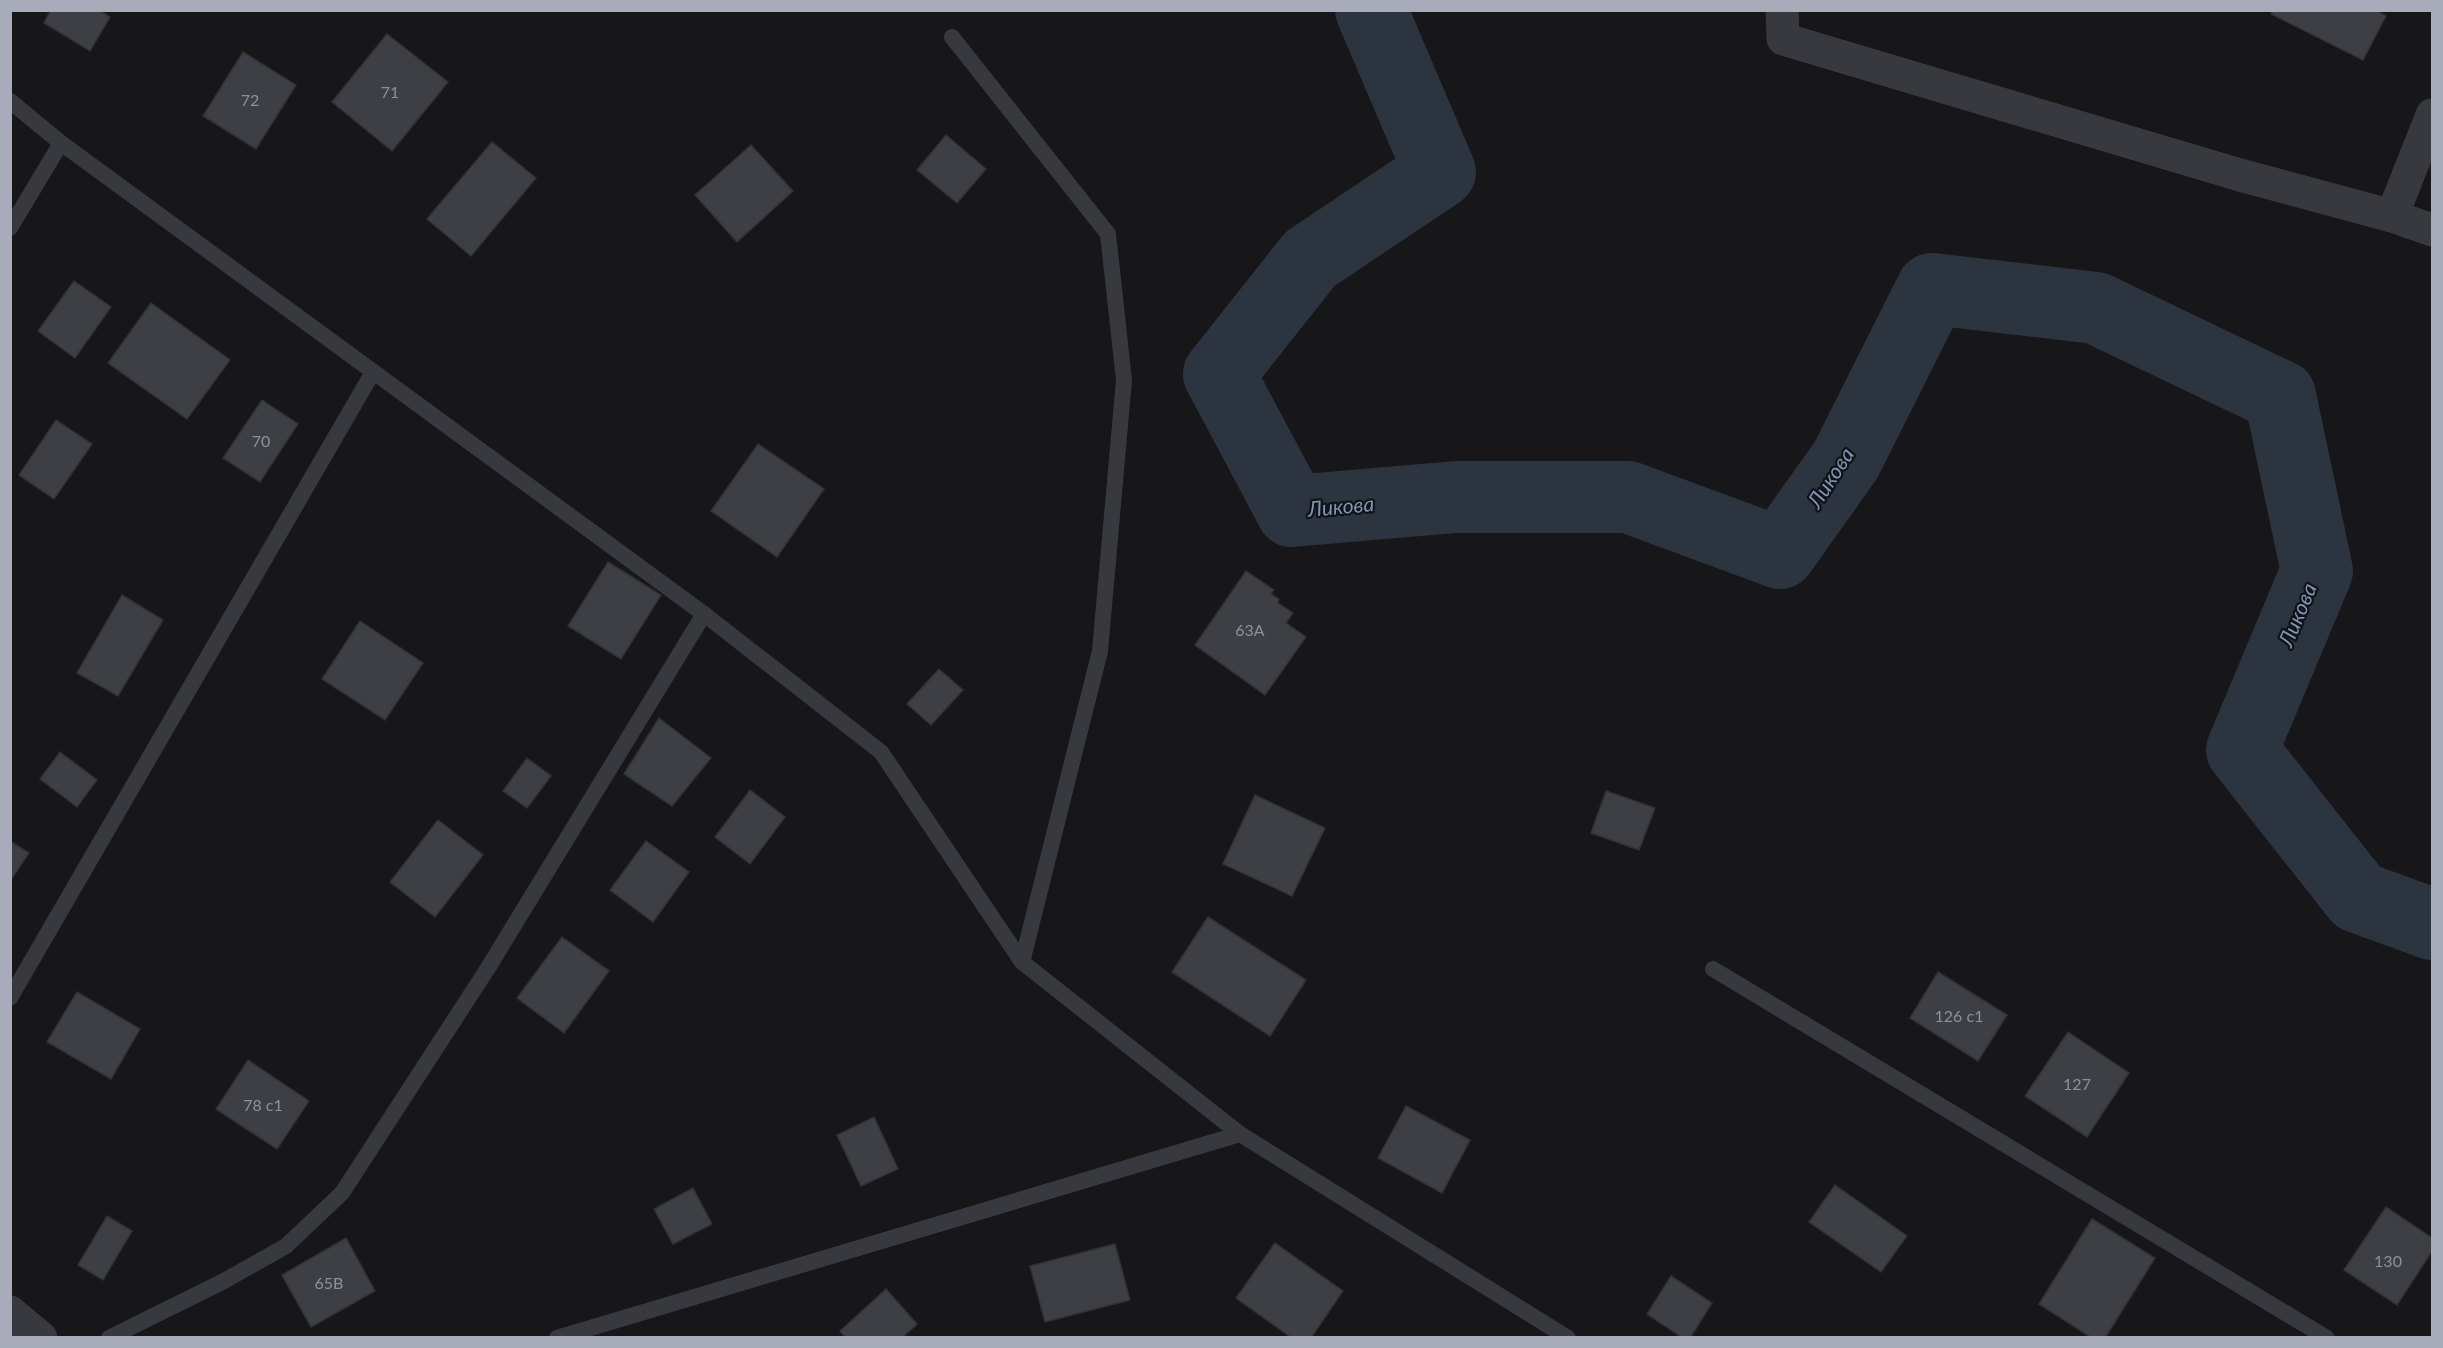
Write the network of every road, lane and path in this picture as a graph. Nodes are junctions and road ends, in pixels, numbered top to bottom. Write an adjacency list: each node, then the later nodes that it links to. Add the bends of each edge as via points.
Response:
1 (1782, 10): 6 (street, via 1783,39 2240,175)
2 (952, 37): 11 (lane, via 1108,234 1124,380 1100,651)
3 (10, 101): 5 (lane)
4 (2433, 115): 6 (street)
5 (61, 143): 7 (lane); 9 (lane)
6 (2392, 216): 8 (street)
7 (10, 228)
8 (2433, 230)
9 (373, 372): 10 (lane); 13 (lane)
10 (704, 614): 11 (lane, via 881,752); 17 (lane, via 488,968 342,1193 286,1246)
11 (1022, 962): 14 (lane)
12 (1713, 969): 20 (lane)
13 (10, 998)
14 (1240, 1134): 18 (lane); 19 (lane)
15 (10, 1312): 16 (street)
16 (41, 1338)
17 (109, 1338)
18 (557, 1338)
19 (1568, 1338)
20 (2327, 1338)

